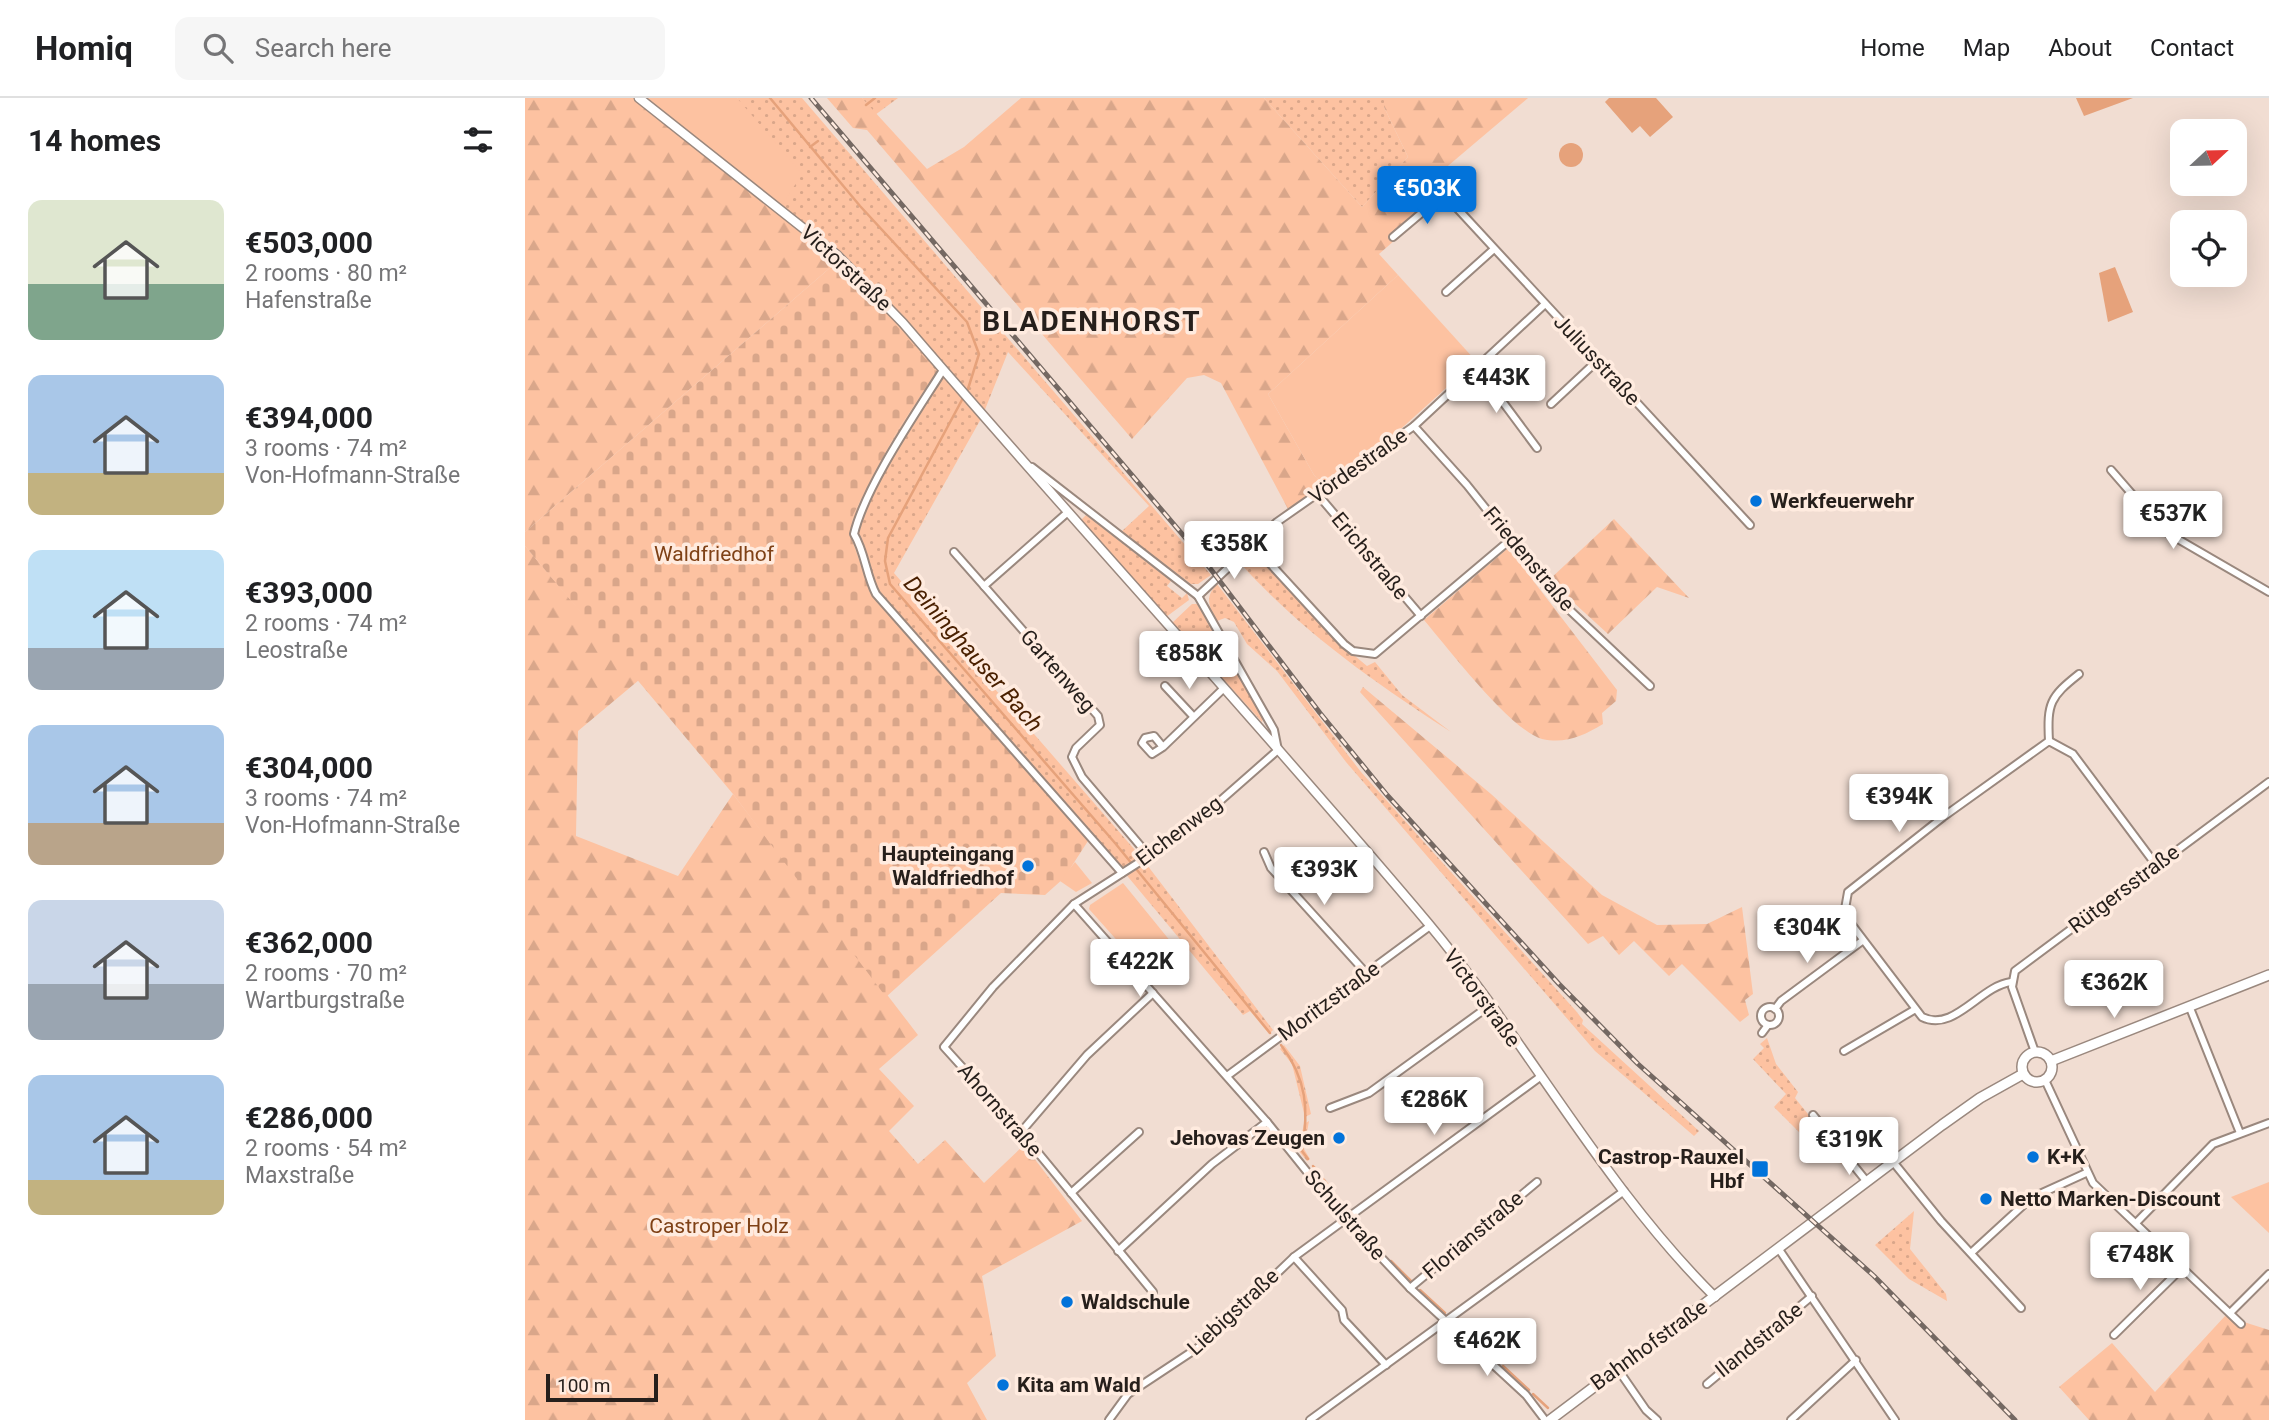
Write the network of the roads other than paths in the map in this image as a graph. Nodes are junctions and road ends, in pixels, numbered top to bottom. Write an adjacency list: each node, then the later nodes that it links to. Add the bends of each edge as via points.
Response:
1 (639, 98): 8 (street, Victorstraße, via 837,254)
2 (1393, 237): 3 (street, Juliusstraße, via 1444,194)
3 (1495, 248): 4 (street); 5 (street, Juliusstraße)
4 (1446, 292)
5 (1545, 304): 6 (street, Juliusstraße); 7 (street, Vördestraße)
6 (1597, 361): 9 (street); 17 (street, Juliusstraße)
7 (1476, 366): 10 (street, Vördestraße); 11 (street)
8 (943, 370): 12 (street, Victorstraße); 37 (street, via 858,517 854,534 867,578 876,594)
9 (1551, 404)
10 (1413, 426): 14 (street, Vördestraße); 18 (street, Friedenstraße)
11 (1537, 448)
12 (1028, 464): 15 (street, Victorstraße); 16 (street, Victorstraße)
13 (2111, 470): 22 (street, via 2164,531)
14 (1319, 496): 19 (street, Vördestraße, via 1277,522); 24 (street, Erichstraße)
15 (1084, 507): 16 (street); 23 (street, Victorstraße)
16 (1070, 514): 21 (street); 28 (street, Victorstraße)
17 (1750, 525)
18 (1510, 540): 24 (street); 27 (street, Friedenstraße, via 1558,599)
19 (1253, 545): 23 (street, Vördestraße); 24 (street, via 1353,651 1375,654)
20 (954, 552): 21 (street, Gartenweg)
21 (984, 586): 35 (street, Gartenweg, via 1098,716 1100,725 1072,757 1082,777)
22 (2269, 592)
23 (1198, 596): 32 (street, Victorstraße, via 1274,730)
24 (1421, 616)
25 (2079, 674): 30 (street, via 2053,697)
26 (1165, 685): 29 (street)
27 (1650, 686)
28 (1223, 689): 29 (street); 32 (street, Victorstraße)
29 (1192, 715): 31 (street)
30 (2049, 741): 36 (street, via 2073,754); 40 (street, via 1852,887 1845,909)
31 (1163, 747)
32 (1278, 750): 35 (street, Eichenweg); 39 (street, Victorstraße)
33 (2269, 782): 36 (street, Rütgersstraße)
34 (1264, 852): 41 (street, via 1271,868)
35 (1149, 856): 37 (street, Eichenweg)
36 (2156, 865): 43 (street, Rütgersstraße, via 2015,971)
37 (1122, 873): 38 (street, Eichenweg)
38 (1074, 904): 44 (street, Schulstraße); 62 (street, Ahornstraße, via 993,987 944,1047)
39 (1430, 926): 41 (street, Moritzstraße); 45 (street, Victorstraße)
40 (1861, 941): 47 (street); 48 (street)
41 (1367, 974): 55 (street, Moritzstraße)
42 (2269, 975): 46 (main road)
43 (2011, 982): 48 (street, via 1997,985 1946,1020 1930,1021); 52 (street)
44 (1153, 993): 55 (street, Schulstraße); 62 (street, via 1087,1055)
45 (1489, 1006): 56 (street, Victorstraße); 58 (street, via 1369,1093)
46 (2190, 1008): 53 (main road); 64 (street)
47 (1775, 1009): 49 (street, via 1778,1020); 49 (street, via 1762,1014)
48 (1914, 1010): 51 (street)
49 (1768, 1025): 50 (street)
50 (1762, 1033)
51 (1844, 1051)
52 (2035, 1052): 53 (main road); 54 (main road, via 2024,1060)
53 (2051, 1061): 57 (main road, via 2052,1070)
54 (2023, 1074): 57 (main road, via 2031,1082); 65 (main road, Bahnhofstraße, via 1980,1098)
55 (1227, 1076): 60 (street, Schulstraße)
56 (1540, 1077): 69 (street, Victorstraße); 71 (street, Liebigstraße)
57 (2045, 1080): 66 (street)
58 (1330, 1108)
59 (1813, 1115): 68 (street)
60 (1267, 1122): 71 (street, Schulstraße); 74 (street, via 1212,1164)
61 (2269, 1122): 64 (street)
62 (1021, 1132): 70 (street, Ahornstraße)
63 (1139, 1132): 70 (street)
64 (2240, 1133): 72 (street, via 2206,1150)
65 (1893, 1163): 68 (main road, Bahnhofstraße); 75 (street)
66 (2086, 1173): 72 (street); 75 (street, via 2031,1198)
67 (1537, 1182): 79 (street, Florianstraße)
68 (1867, 1182): 73 (main road, Bahnhofstraße)
69 (1624, 1191): 82 (street, Victorstraße, via 1674,1255); 85 (street)
70 (1071, 1193): 74 (street, Ahornstraße)
71 (1345, 1219): 76 (street, Liebigstraße); 79 (street, Schulstraße)
72 (2136, 1223): 77 (street)
73 (1778, 1248): 81 (street, Ilandstraße); 82 (main road, Bahnhofstraße)
74 (1118, 1251): 80 (street, Ahornstraße)
75 (1971, 1253): 83 (street)
76 (1294, 1257): 89 (street, Liebigstraße); 92 (street, Liebigstraße, via 1202,1345 1128,1394)
77 (2183, 1267): 84 (street); 87 (street)
78 (2269, 1274): 84 (street)
79 (1410, 1288): 85 (street, Schulstraße)
80 (1153, 1292)
81 (1812, 1296): 88 (street, Ilandstraße); 91 (street, Ilandstraße)
82 (1715, 1297): 90 (main road, Bahnhofstraße)
83 (2021, 1308)
84 (2231, 1312): 86 (street)
85 (1445, 1321): 89 (street); 94 (street, Schulstraße)
86 (2241, 1324)
87 (2114, 1335)
88 (1856, 1360): 96 (street); 97 (street, Ilandstraße)
89 (1385, 1365): 93 (street)
90 (1617, 1368): 94 (main road, Bahnhofstraße); 95 (street)
91 (1707, 1384)
92 (1109, 1420)
93 (1310, 1420)
94 (1547, 1420)
95 (1657, 1420)
96 (1791, 1420)
97 (1895, 1420)

